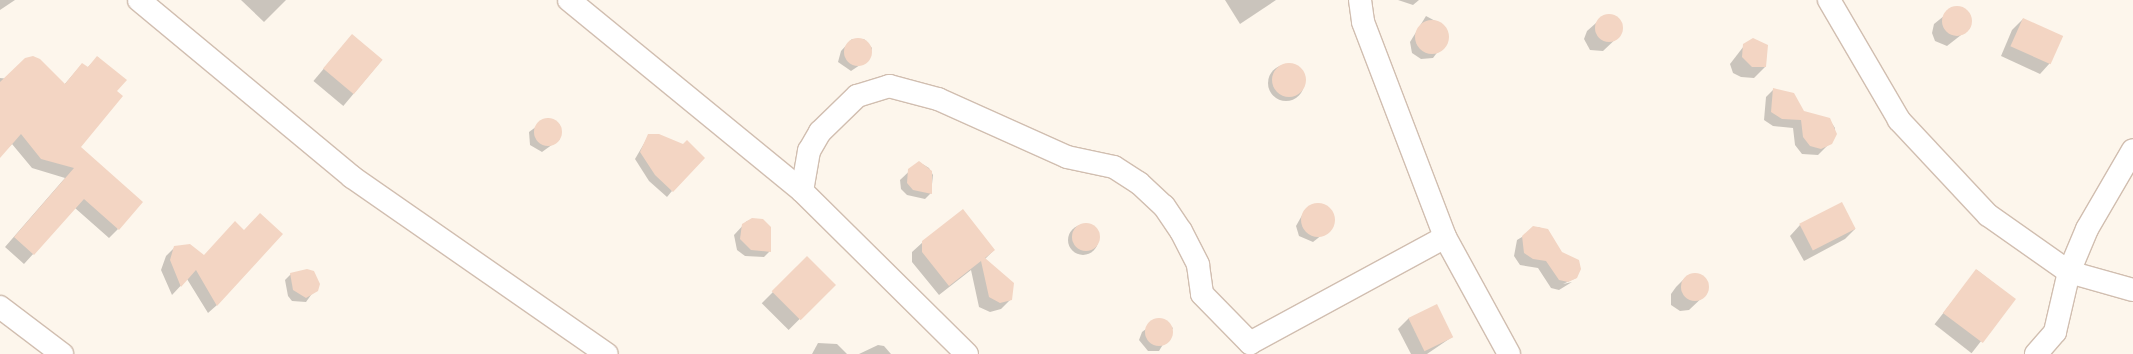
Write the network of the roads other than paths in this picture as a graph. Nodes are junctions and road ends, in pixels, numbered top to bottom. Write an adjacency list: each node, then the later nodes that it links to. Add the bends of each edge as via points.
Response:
1 (139, 0): 12 (street, via 352,177)
2 (569, 0): 6 (street)
3 (1360, 0): 7 (street, via 1362,22)
4 (1829, 0): 8 (street, via 1899,120 1988,215)
5 (2133, 150): 8 (street, via 2087,229)
6 (802, 191): 7 (street, via 810,152 820,132 857,96 889,86 938,99 1067,157 1114,168 1139,184 1164,206 1181,231 1198,265 1202,294 1250,343 1337,299); 13 (street)
7 (1445, 238): 14 (street)
8 (2069, 272): 9 (street); 15 (street, via 2054,332)
9 (2133, 290)
10 (0, 307): 11 (street)
11 (62, 354)
12 (607, 354)
13 (967, 354)
14 (1509, 354)
15 (2036, 354)

